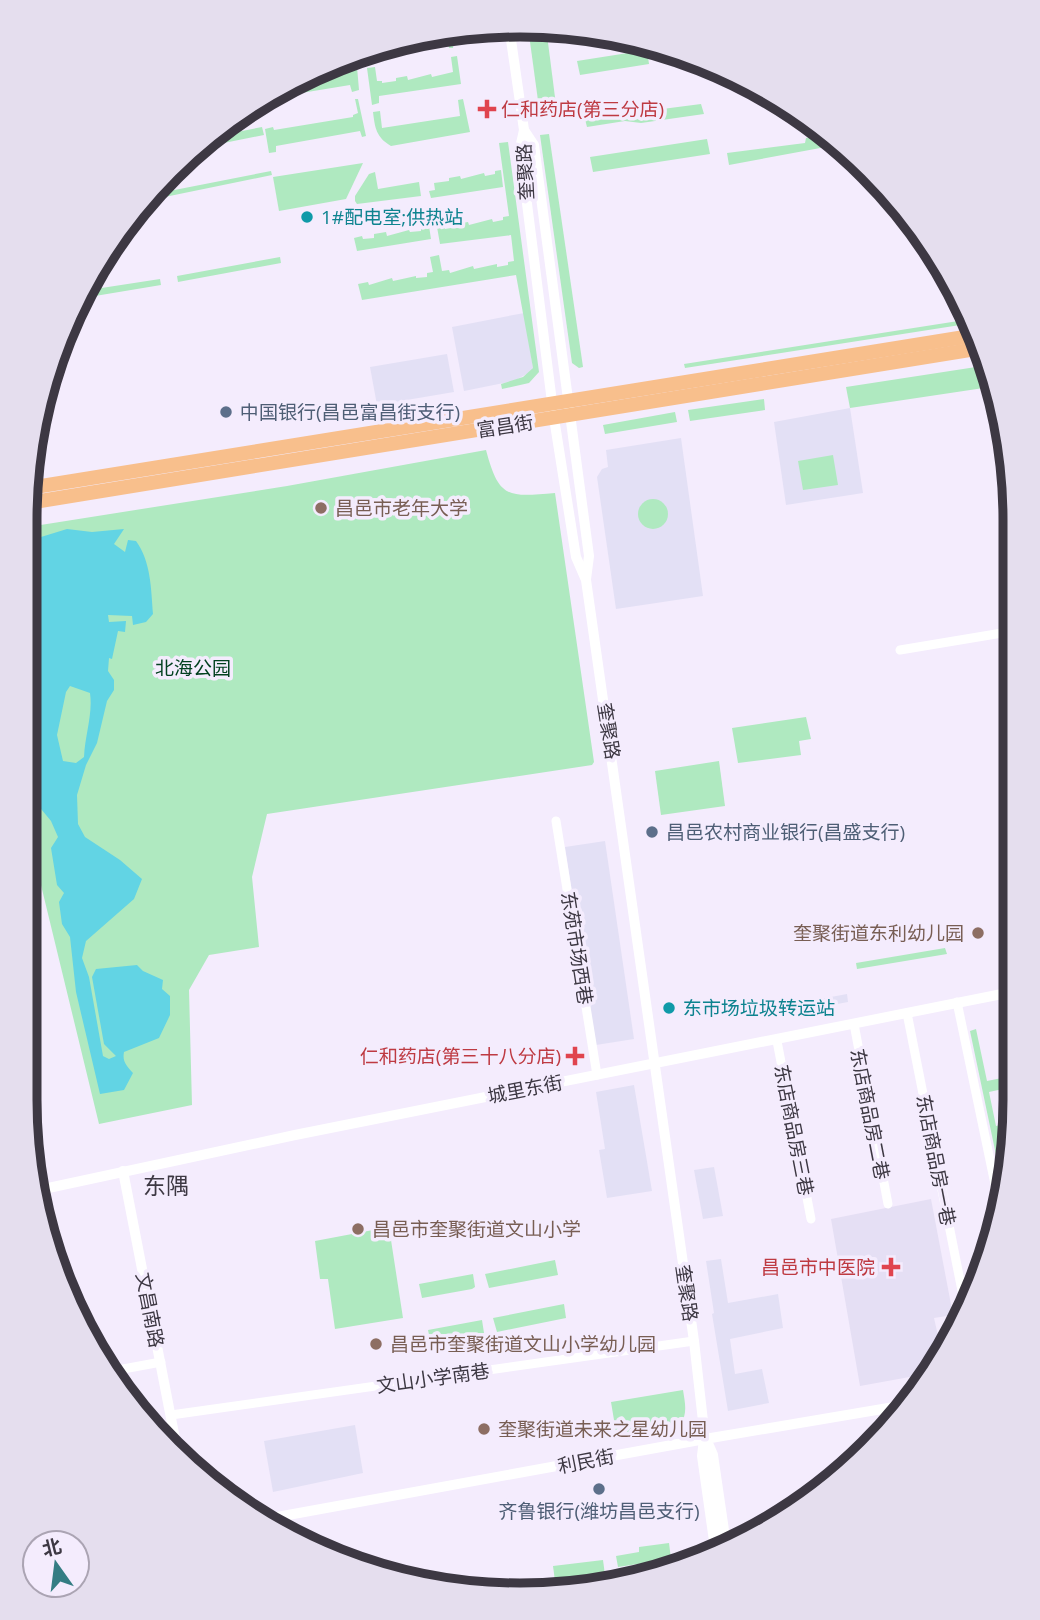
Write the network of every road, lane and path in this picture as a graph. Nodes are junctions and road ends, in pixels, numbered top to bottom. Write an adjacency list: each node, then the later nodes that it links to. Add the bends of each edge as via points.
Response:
1 (511, 37): 2 (street, 奎聚路)
2 (524, 130): 5 (street, via 534,145); 6 (street, 奎聚路, via 520,148)
3 (967, 337): 5 (main road, 富昌街)
4 (972, 349): 5 (main road, 富昌街)
5 (569, 408): 6 (main road, 富昌街); 9 (street, via 589,556)
6 (554, 410): 7 (main road, 富昌街); 8 (main road, 富昌街); 9 (street, 奎聚路, via 576,557)
7 (38, 487)
8 (38, 501)
9 (586, 580): 18 (street, 奎聚路)
10 (1003, 633): 11 (street)
11 (900, 650)
12 (556, 821): 19 (street, 东苑市场西巷)
13 (1003, 994): 14 (street, 城里东街)
14 (957, 1002): 15 (street, 城里东街); 21 (street)
15 (907, 1013): 16 (street, 城里东街); 25 (street, 东店商品房一巷)
16 (853, 1024): 17 (street, 城里东街); 23 (street, 东店商品房二巷)
17 (776, 1041): 18 (street, 城里东街); 24 (street, 东店商品房三巷)
18 (655, 1063): 19 (street, 城里东街); 26 (street, 奎聚路)
19 (597, 1075): 20 (street, 城里东街)
20 (123, 1171): 22 (street, 城里东街); 27 (street, 文昌南路)
21 (995, 1186)
22 (45, 1189)
23 (888, 1204)
24 (810, 1219)
25 (962, 1293)
26 (694, 1341): 30 (street, 文山小学南巷); 32 (street, 奎聚路)
27 (161, 1363): 28 (street); 30 (street, 文昌南路)
28 (119, 1370)
29 (892, 1407): 32 (street, 利民街)
30 (171, 1415): 31 (street, 文昌南路)
31 (175, 1439)
32 (705, 1439): 33 (street, 利民街); 34 (main road, 奎聚路, via 712,1455); 35 (main road, 奎聚路, via 703,1456)
33 (275, 1517)
34 (724, 1537)
35 (715, 1541)

